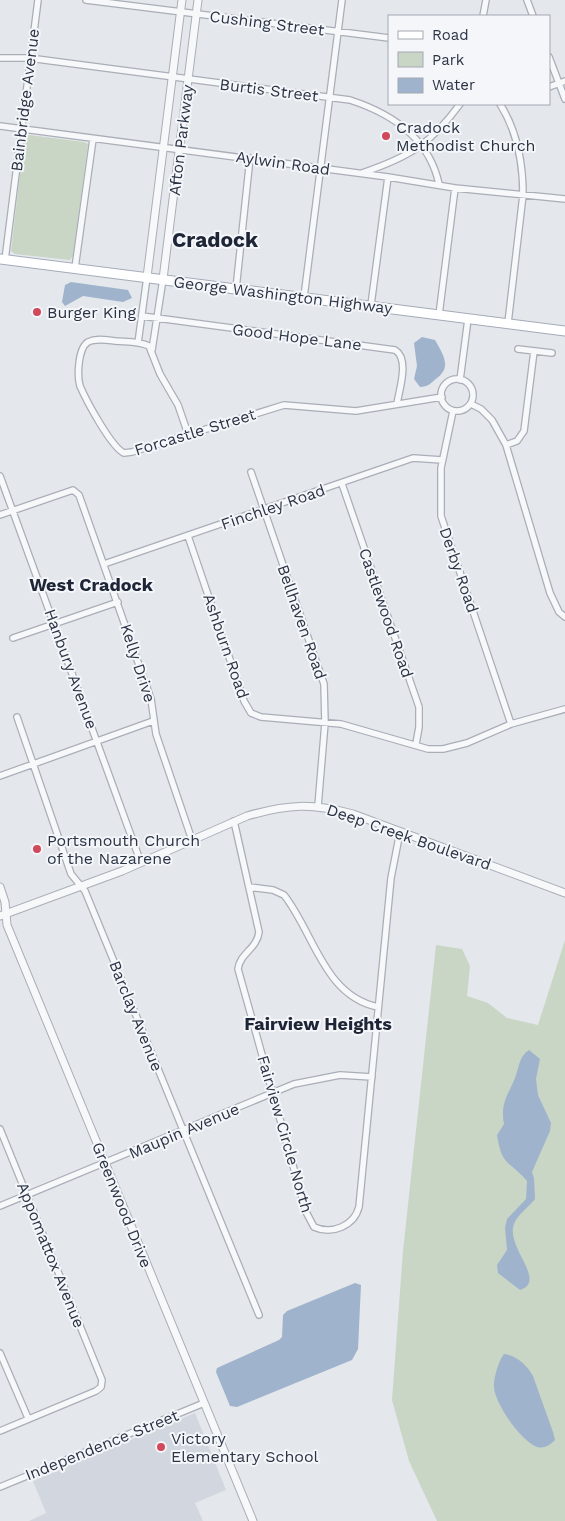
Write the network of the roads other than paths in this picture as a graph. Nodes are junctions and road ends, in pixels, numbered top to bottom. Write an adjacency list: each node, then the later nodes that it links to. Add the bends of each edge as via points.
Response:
1 (38, 0): 15 (street, Bainbridge Avenue)
2 (86, 0): 8 (street, Cushing Street)
3 (182, 0): 8 (street, Afton Parkway)
4 (198, 0): 9 (street, Afton Parkway)
5 (342, 0): 12 (street)
6 (486, 0): 10 (street)
7 (527, 0): 11 (street)
8 (181, 11): 9 (street, Cushing Street); 17 (street, Afton Parkway)
9 (196, 14): 12 (street, Cushing Street); 18 (street, Afton Parkway)
10 (484, 15)
11 (533, 15)
12 (338, 31): 13 (street, Cushing Street); 21 (street)
13 (388, 38)
14 (0, 58): 15 (street, Burtis Street)
15 (29, 58): 17 (street, Burtis Street); 26 (street, Bainbridge Avenue)
16 (550, 59): 19 (street)
17 (172, 79): 18 (street, Burtis Street); 29 (street, Afton Parkway)
18 (188, 80): 21 (street, Burtis Street); 30 (street, Afton Parkway)
19 (562, 82): 20 (street); 22 (street)
20 (550, 87)
21 (330, 98): 28 (street, Burtis Street, via 367,106 390,116); 32 (street)
22 (565, 99)
23 (459, 105): 28 (street)
24 (502, 105): 37 (street, via 519,151)
25 (0, 126): 26 (street, Aylwin Road)
26 (21, 130): 27 (street, Aylwin Road); 39 (street, Bainbridge Avenue)
27 (93, 139): 29 (street, Aylwin Road); 40 (street)
28 (423, 146): 33 (street); 35 (street, Burtis Street, via 432,158)
29 (164, 147): 30 (street, Aylwin Road); 41 (street, Afton Parkway)
30 (180, 150): 31 (street, Aylwin Road); 42 (street, Afton Parkway)
31 (250, 158): 32 (street, Aylwin Road); 43 (street)
32 (322, 168): 33 (street, Aylwin Road); 44 (street)
33 (360, 173): 34 (street, Aylwin Road)
34 (388, 177): 35 (street, Aylwin Road); 45 (street)
35 (439, 184): 36 (street, Aylwin Road)
36 (455, 188): 37 (street, Aylwin Road); 46 (street)
37 (523, 195): 38 (street, Aylwin Road); 50 (street)
38 (565, 199)
39 (2, 260): 40 (main road, George Washington Highway)
40 (75, 268): 41 (main road, George Washington Highway)
41 (147, 277): 42 (main road, George Washington Highway); 47 (street)
42 (163, 279): 43 (main road, George Washington Highway); 48 (street)
43 (236, 288): 44 (main road, George Washington Highway)
44 (304, 297): 45 (main road, George Washington Highway)
45 (371, 305): 46 (main road, George Washington Highway)
46 (439, 315): 49 (main road, George Washington Highway)
47 (142, 316): 48 (street, Good Hope Lane); 52 (street)
48 (157, 319): 54 (street); 59 (street, Good Hope Lane, via 395,350 402,362)
49 (468, 319): 50 (main road, George Washington Highway); 57 (street)
50 (508, 323): 51 (main road, George Washington Highway)
51 (565, 331)
52 (138, 343): 54 (street); 62 (street, Forcastle Street, via 99,340 86,343 78,372 83,392 115,446 124,453)
53 (518, 349): 55 (street)
54 (152, 350): 62 (street)
55 (534, 351): 56 (street); 63 (street, via 524,430 517,441)
56 (552, 353)
57 (460, 380): 58 (street, via 447,384); 60 (street, via 472,389)
58 (442, 397): 59 (street, Forcastle Street); 61 (street, via 446,406)
59 (397, 404): 62 (street, Forcastle Street, via 356,411 284,405)
60 (471, 404): 61 (street, via 463,410); 63 (street, via 492,420)
61 (453, 410): 64 (street, Derby Road)
62 (188, 434)
63 (506, 445): 74 (street, via 550,593)
64 (442, 460): 67 (street, Finchley Road, via 413,458); 81 (street, Derby Road, via 441,516)
65 (251, 472): 68 (street, Bellhaven Road)
66 (0, 476): 69 (street, Hanbury Avenue)
67 (342, 484): 68 (street, Finchley Road); 83 (street, Castlewood Road, via 419,707)
68 (264, 510): 71 (street, Finchley Road); 80 (street, Bellhaven Road, via 324,684)
69 (13, 511): 70 (street); 72 (street, Kelly Drive, via 74,490 79,495); 75 (street, Hanbury Avenue)
70 (0, 515)
71 (188, 536): 72 (street, Finchley Road); 80 (street, Ashburn Road, via 244,701 251,713 261,717)
72 (104, 564): 73 (street, Kelly Drive)
73 (118, 602): 75 (street); 79 (street, Kelly Drive, via 152,699)
74 (565, 617)
75 (54, 623): 76 (street); 82 (street, Hanbury Avenue)
76 (13, 638)
77 (565, 709): 81 (street)
78 (18, 717): 84 (street, Barclay Avenue)
79 (152, 721): 82 (street); 89 (street, Kelly Drive)
80 (325, 723): 83 (street, via 346,725); 86 (street, Bellhaven Road)
81 (512, 724): 83 (street, via 444,749 428,749)
82 (97, 740): 84 (street); 90 (street, Hanbury Avenue)
83 (416, 744)
84 (32, 765): 85 (street); 91 (street, Barclay Avenue, via 71,874)
85 (0, 776)
86 (318, 806): 87 (street, Deep Creek Boulevard, via 265,810); 88 (street, Deep Creek Boulevard, via 353,814)
87 (234, 821): 89 (street, Deep Creek Boulevard); 93 (street, Fairview Circle North)
88 (400, 832): 94 (street, Deep Creek Boulevard); 96 (street, via 391,878)
89 (192, 840): 90 (street, Deep Creek Boulevard)
90 (141, 863): 91 (street, Deep Creek Boulevard)
91 (80, 886): 95 (street, Deep Creek Boulevard); 100 (street, Barclay Avenue)
92 (0, 887): 95 (street, Greenwood Drive, via 5,902)
93 (249, 887): 96 (street, via 284,895 331,977 358,1001); 98 (street, Fairview Circle North, via 258,924 258,939 240,960 238,969)
94 (565, 893)
95 (3, 915): 101 (street, Greenwood Drive)
96 (378, 1007): 97 (street)
97 (372, 1077): 98 (street, Maupin Avenue, via 355,1074 325,1077); 98 (street, Fairview Circle North, via 359,1207 354,1218 336,1229 320,1230 310,1221)
98 (274, 1092): 100 (street, Maupin Avenue)
99 (0, 1129): 102 (street, Appomattox Avenue)
100 (183, 1131): 101 (street, Maupin Avenue); 104 (street, Barclay Avenue)
101 (105, 1164): 102 (street, Maupin Avenue); 106 (street, Greenwood Drive)
102 (27, 1195): 103 (street, Maupin Avenue); 107 (street, Appomattox Avenue, via 102,1380 96,1391)
103 (0, 1206)
104 (259, 1315)
105 (0, 1353): 107 (street)
106 (204, 1403): 109 (street, Independence Street); 110 (street, Greenwood Drive)
107 (28, 1418): 108 (street)
108 (0, 1431)
109 (0, 1487)
110 (253, 1521)

